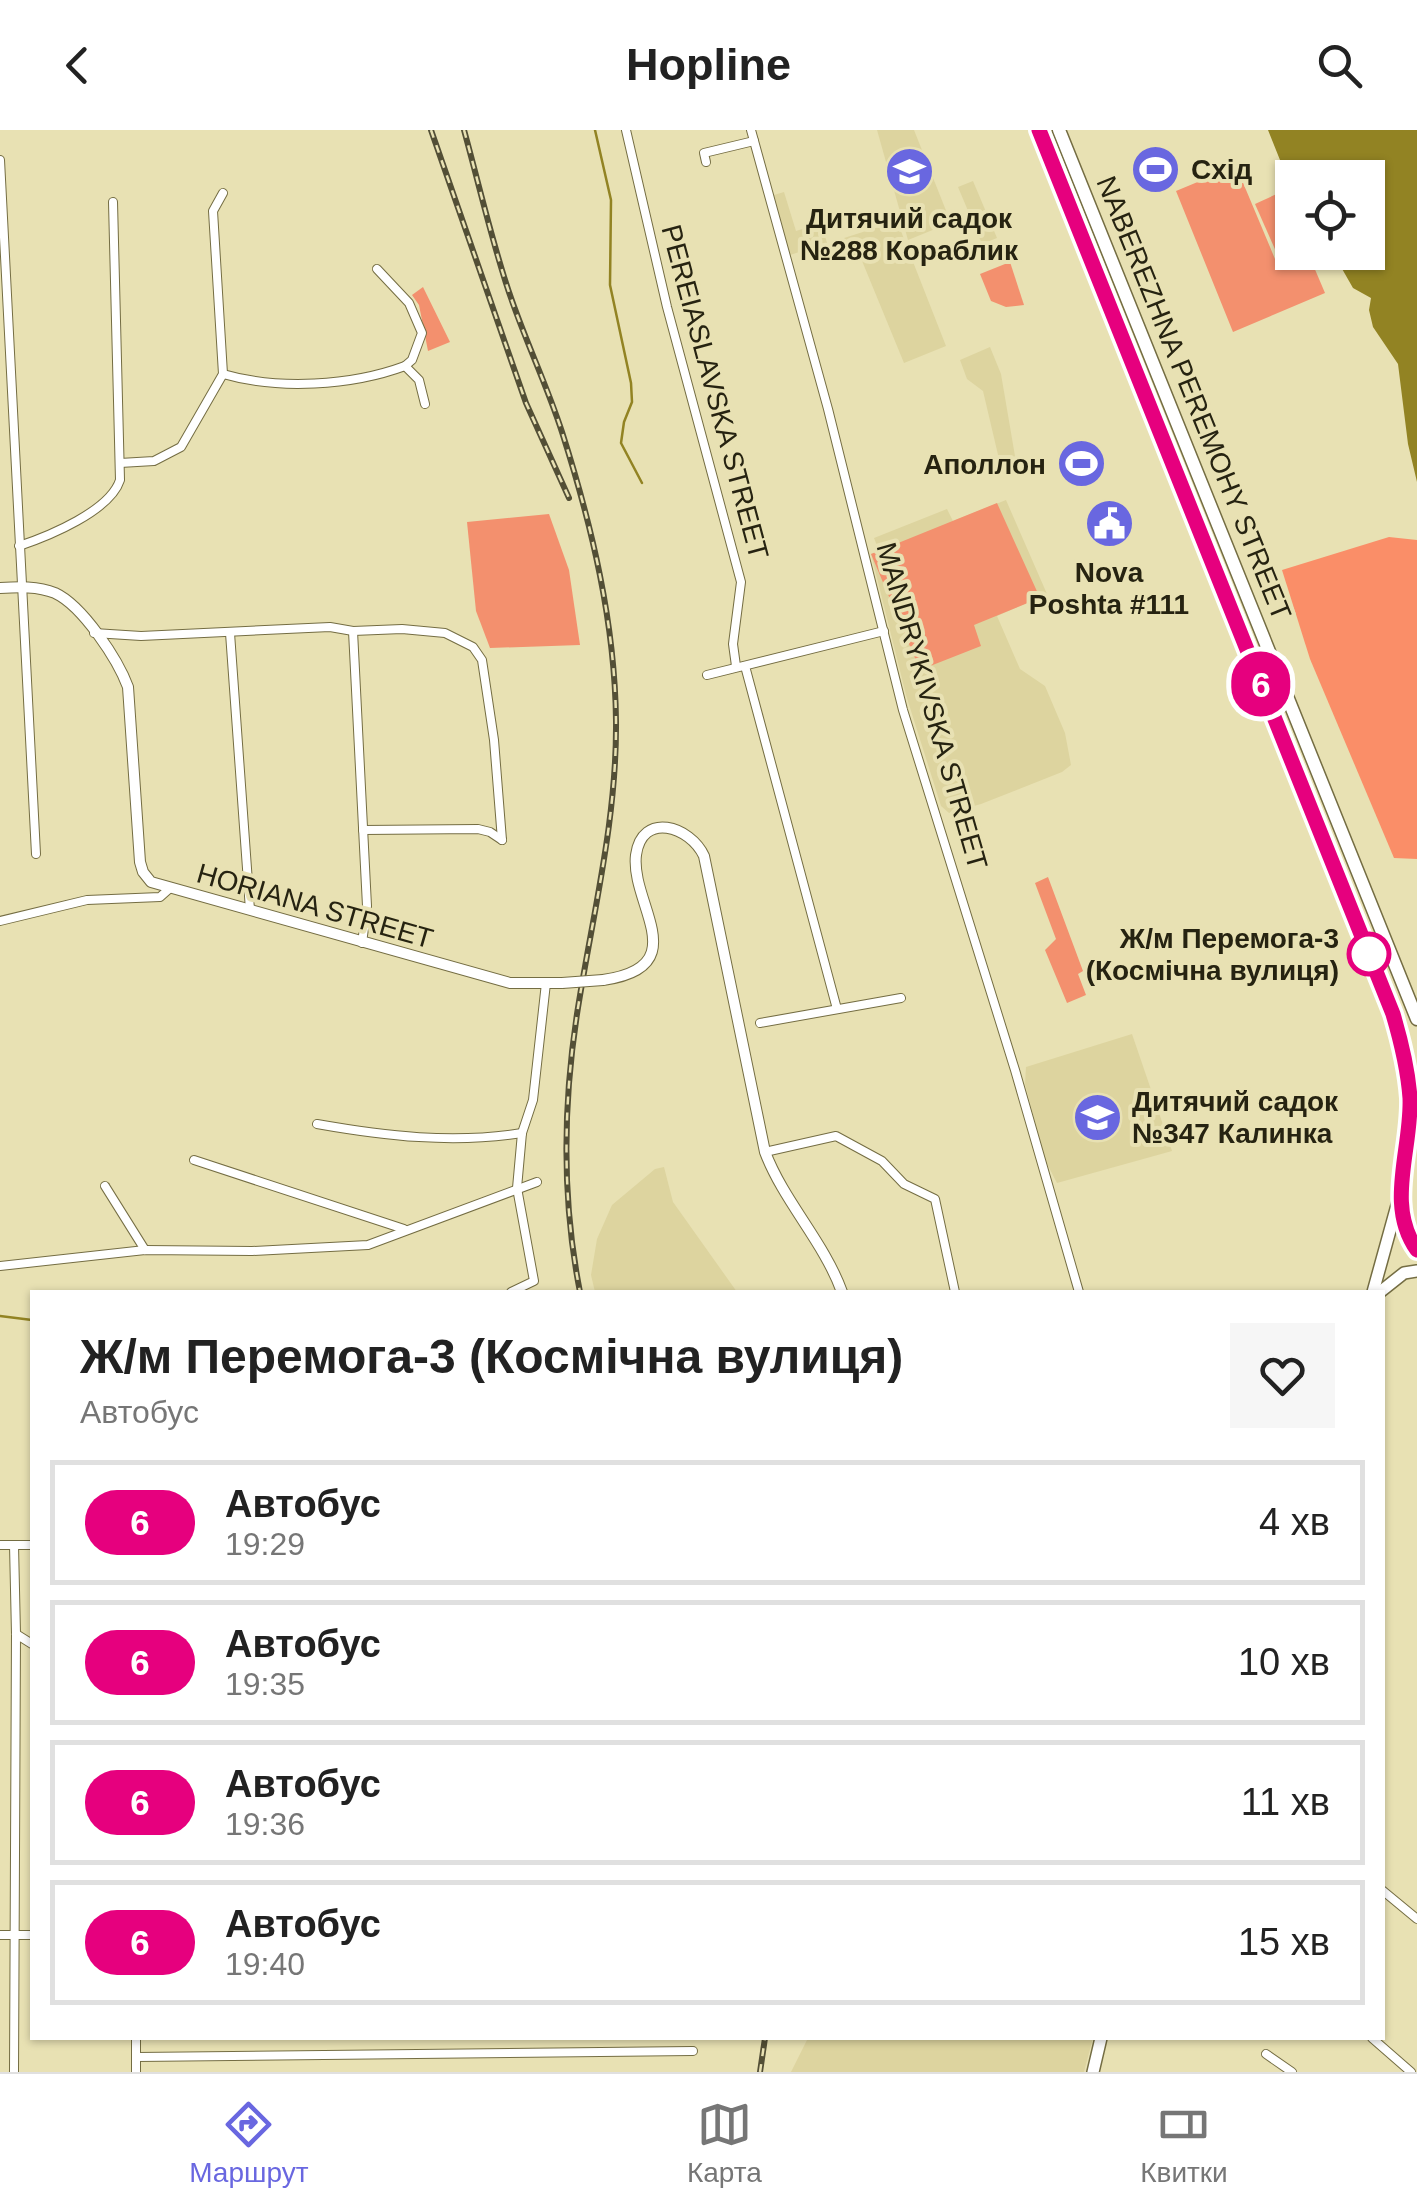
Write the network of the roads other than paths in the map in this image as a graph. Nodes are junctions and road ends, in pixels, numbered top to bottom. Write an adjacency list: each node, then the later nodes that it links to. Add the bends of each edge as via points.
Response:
1 (626, 130): 24 (street, PEREIASLAVSKA STREET, via 741,582 733,644)
2 (751, 130): 5 (street, MANDRYKIVSKA STREET)
3 (1038, 130): 16 (main road, NABEREZHNA PEREMOHY STREET)
4 (1059, 130): 15 (main road, NABEREZHNA PEREMOHY STREET)
5 (754, 141): 7 (street, via 704,153); 21 (street, MANDRYKIVSKA STREET)
6 (0, 160): 17 (street)
7 (706, 162)
8 (223, 193): 12 (street, via 214,211)
9 (113, 202): 14 (street)
10 (377, 269): 11 (street, via 409,303 422,333)
11 (405, 366): 12 (street, via 380,376 285,383); 13 (street, via 419,380)
12 (223, 374): 14 (street, via 181,446 154,461)
13 (426, 404)
14 (120, 463): 17 (street, via 110,499)
15 (1201, 482): 16 (main road); 35 (main road, NABEREZHNA PEREMOHY STREET)
16 (1182, 490): 42 (main road, NABEREZHNA PEREMOHY STREET, via 1393,1014 1410,1098)
17 (19, 546): 18 (street)
18 (24, 586): 19 (street); 22 (street, via 65,598); 27 (street)
19 (0, 588)
20 (353, 631): 23 (street); 26 (street); 26 (street, via 445,632 473,647 482,660 502,840 478,830)
21 (884, 631): 24 (street); 55 (street, MANDRYKIVSKA STREET)
22 (94, 632): 23 (street); 28 (street, via 128,688 143,872)
23 (230, 633): 29 (street)
24 (740, 666): 25 (street); 34 (street, PEREIASLAVSKA STREET)
25 (707, 675)
26 (363, 830): 31 (street)
27 (36, 854)
28 (169, 888): 29 (street, HORIANA STREET); 30 (street, HORIANA STREET, via 160,898 87,900)
29 (250, 910): 31 (street, HORIANA STREET)
30 (0, 921)
31 (362, 943): 32 (street, HORIANA STREET, via 510,983)
32 (546, 982): 38 (street, via 533,1100); 40 (street, HORIANA STREET, bridge, via 632,974 650,954 652,920 636,862 640,842 664,827 684,832 704,856)
33 (901, 998): 34 (street)
34 (837, 1009): 36 (street)
35 (1417, 1019)
36 (760, 1023)
37 (317, 1124): 38 (street, via 456,1140)
38 (522, 1133): 45 (street)
39 (1417, 1151): 42 (main road, NABEREZHNA PEREMOHY STREET)
40 (765, 1152): 53 (street); 54 (street, via 836,1136 937,1200)
41 (194, 1160): 47 (street)
42 (1405, 1172): 46 (main road, NABEREZHNA PEREMOHY STREET)
43 (537, 1182): 45 (street)
44 (105, 1186): 48 (street)
45 (517, 1188): 47 (street); 52 (street, via 534,1281)
46 (1400, 1194): 49 (main road, NABEREZHNA PEREMOHY STREET); 56 (main road)
47 (404, 1228): 48 (street, via 368,1245)
48 (145, 1250): 50 (street)
49 (1417, 1250)
50 (0, 1266)
51 (1417, 1270): 57 (main road)
52 (515, 1290)
53 (841, 1290)
54 (955, 1290)
55 (1078, 1290)
56 (1376, 1290)
57 (1379, 1290)
58 (14, 1545): 59 (street); 60 (street); 61 (street)
59 (30, 1545)
60 (0, 1546)
61 (16, 1634): 62 (street); 66 (street)
62 (30, 1643)
63 (1385, 1893): 64 (street)
64 (1417, 1920)
65 (0, 1935): 66 (street)
66 (14, 1935): 67 (street); 74 (street)
67 (30, 1935)
68 (136, 2040): 73 (street)
69 (1101, 2040): 76 (main road)
70 (1374, 2040): 78 (street)
71 (693, 2050): 73 (street)
72 (1266, 2054): 77 (street)
73 (137, 2057): 75 (street)
74 (14, 2072)
75 (136, 2072)
76 (1093, 2072)
77 (1292, 2072)
78 (1411, 2072)

